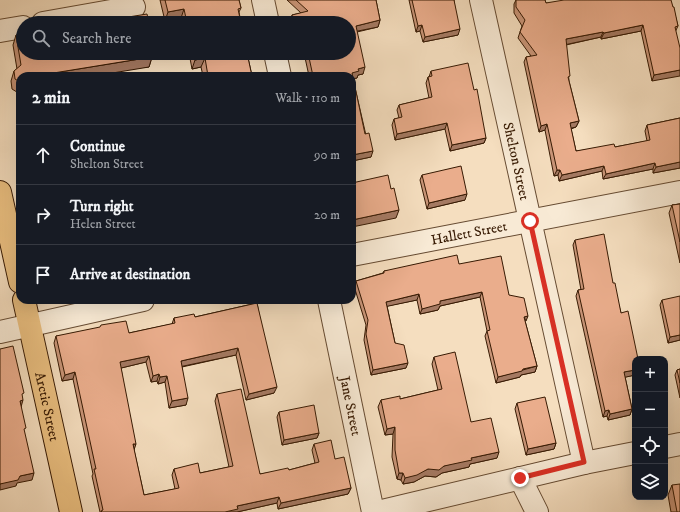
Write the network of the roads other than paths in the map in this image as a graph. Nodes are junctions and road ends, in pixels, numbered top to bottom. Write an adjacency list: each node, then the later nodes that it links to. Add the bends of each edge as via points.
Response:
1 (263, 0): 5 (street)
2 (481, 0): 12 (street, Shelton Street)
3 (134, 7): 4 (street)
4 (83, 16)
5 (266, 16)
6 (16, 27): 7 (street)
7 (0, 30)
8 (277, 60): 9 (street)
9 (279, 72)
10 (0, 192): 14 (main road)
11 (680, 192): 12 (street, Hallett Street)
12 (530, 221): 13 (street, Hallett Street); 23 (street, Shelton Street)
13 (356, 254)
14 (16, 264)
15 (25, 304): 18 (main road, Arctic Street)
16 (125, 304): 18 (street)
17 (330, 304): 26 (street, Jane Street)
18 (30, 325): 19 (street); 25 (main road, Arctic Street)
19 (0, 332)
20 (680, 444): 21 (street)
21 (668, 446)
22 (632, 454): 23 (street)
23 (584, 462): 24 (street)
24 (520, 478): 27 (street); 28 (street)
25 (71, 512)
26 (373, 512)
27 (378, 512)
28 (537, 512)

